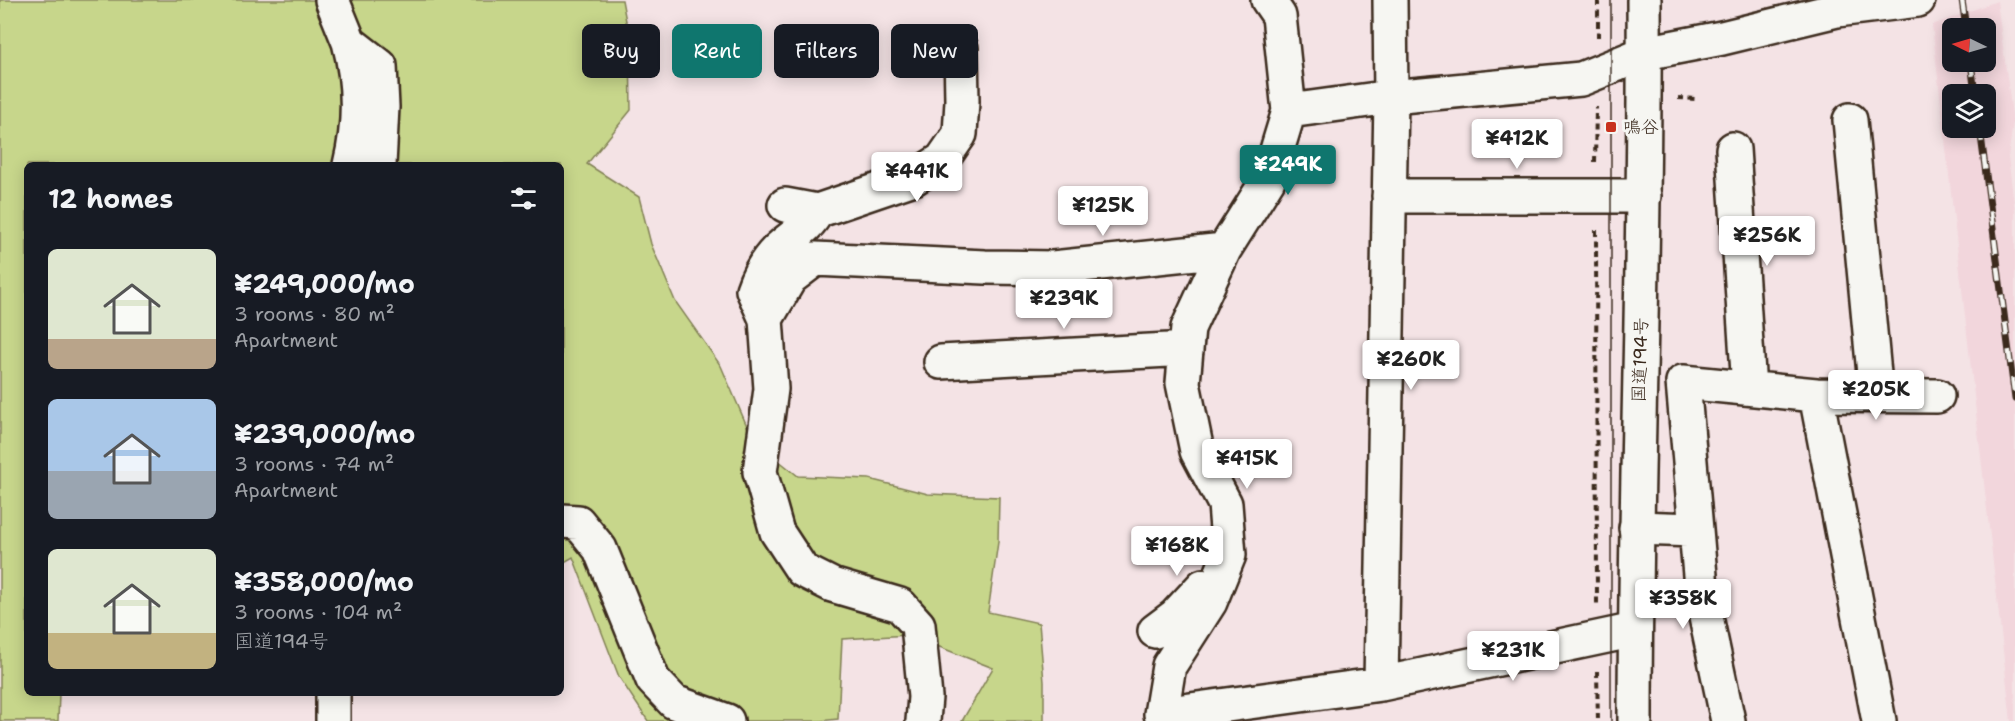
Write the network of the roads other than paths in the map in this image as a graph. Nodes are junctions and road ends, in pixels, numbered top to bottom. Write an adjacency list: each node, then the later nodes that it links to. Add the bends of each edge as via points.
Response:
1 (332, 0): 7 (main road)
2 (1268, 0): 11 (main road, via 1279,16)
3 (1390, 0): 10 (main road)
4 (1644, 0): 8 (main road, 国道194号)
5 (1918, 0): 6 (main road)
6 (1830, 7): 8 (main road, via 1722,38)
7 (349, 42): 14 (main road, via 356,66 358,100); 15 (main road, via 380,66)
8 (1645, 53): 10 (main road, via 1581,79); 17 (main road, 国道194号)
9 (962, 78): 19 (main road, via 960,134 942,160 914,178)
10 (1391, 97): 11 (main road); 16 (main road)
11 (1289, 111): 20 (main road, via 1268,180)
12 (1850, 120): 26 (main road)
13 (1733, 149): 24 (main road)
14 (351, 162)
15 (379, 162)
16 (1389, 196): 17 (main road); 34 (main road)
17 (1644, 196): 29 (main road, 国道194号)
18 (785, 205): 19 (main road)
19 (817, 211): 21 (main road, via 811,222 777,249 759,272 753,290)
20 (1224, 250): 21 (main road, via 1053,268 815,259 790,278); 22 (main road, via 1188,328)
21 (766, 319): 39 (main road, via 771,389 760,472 777,532 802,570 832,585 900,605 918,625 925,697)
22 (1186, 352): 23 (main road); 31 (main road, via 1183,383 1197,451 1225,504)
23 (941, 362)
24 (1749, 388): 25 (main road); 30 (main road, via 1683,382)
25 (1816, 395): 26 (main road); 42 (main road)
26 (1876, 395): 27 (main road)
27 (1937, 396)
28 (564, 521): 38 (main road, via 578,522 600,549 653,680 674,702)
29 (1636, 528): 30 (main road); 32 (main road, 国道194号)
30 (1695, 530): 41 (main road, via 1702,598)
31 (1229, 555): 33 (main road, via 1175,616); 36 (main road, via 1210,602 1169,666)
32 (1635, 630): 34 (main road); 40 (main road, 国道194号)
33 (1155, 631)
34 (1381, 684): 36 (main road)
35 (333, 696): 37 (main road)
36 (1162, 717)
37 (333, 721)
38 (727, 721)
39 (923, 721)
40 (1635, 721)
41 (1728, 721)
42 (1879, 721)

